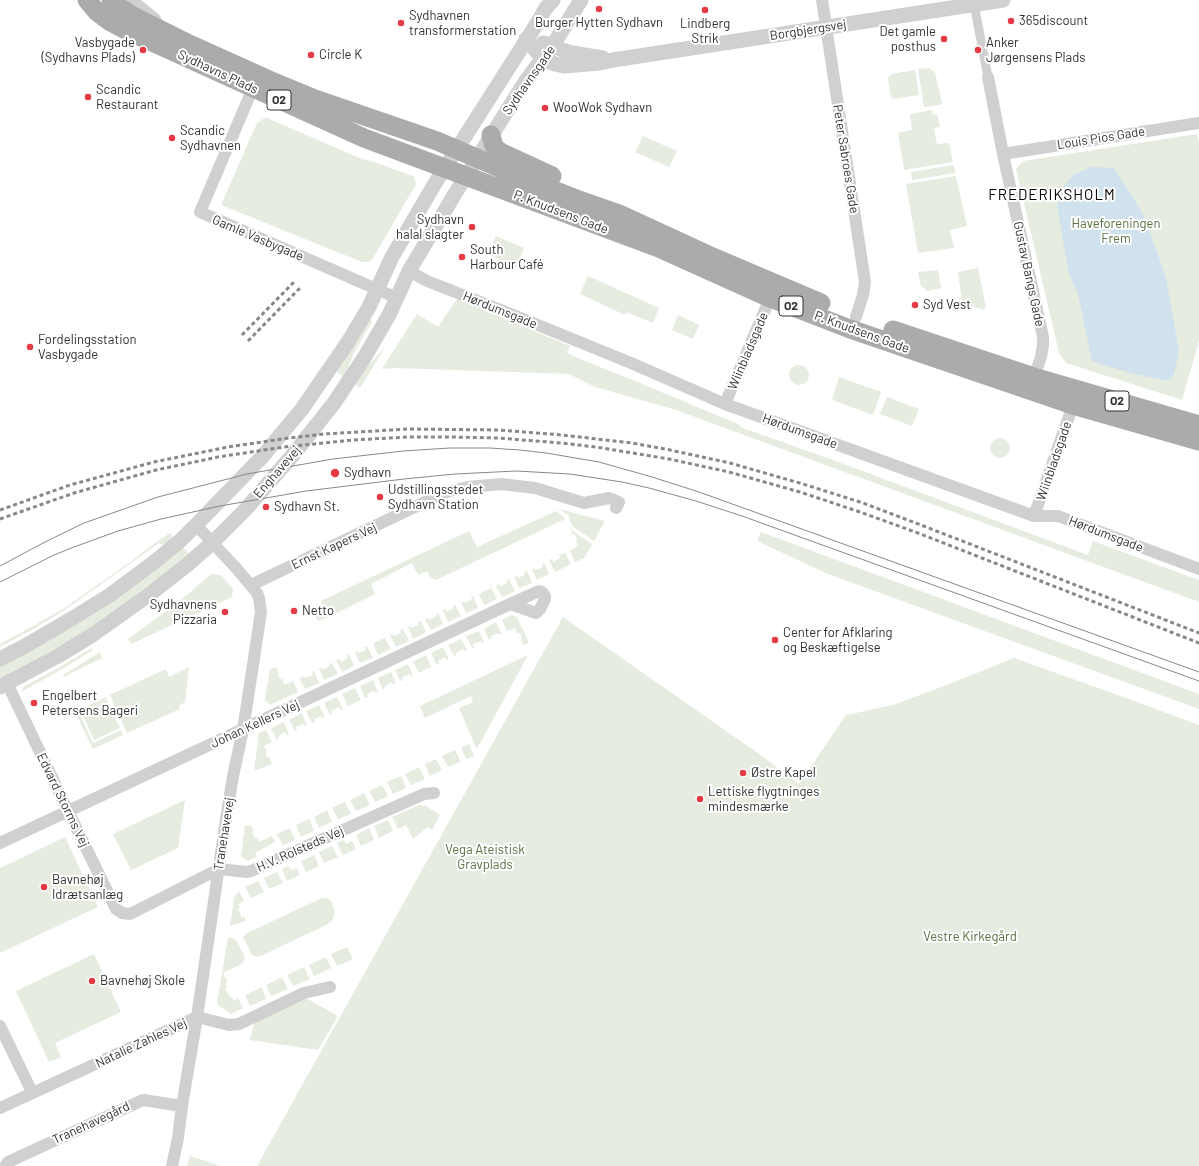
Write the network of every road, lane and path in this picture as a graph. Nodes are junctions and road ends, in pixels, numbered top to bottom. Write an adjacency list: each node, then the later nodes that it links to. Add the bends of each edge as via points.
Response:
1 (87, 0): 16 (main road, Sydhavns Plads / O2, via 109,21)
2 (111, 0): 11 (main road, O2, via 130,15)
3 (128, 0): 11 (street)
4 (553, 0): 10 (street, Sydhavnsgade)
5 (581, 0): 12 (street, Sydhavnsgade)
6 (822, 0): 9 (street, Peter Sabroes Gade)
7 (1003, 0): 8 (street, Borgbjergsvej)
8 (974, 4): 9 (street, Borgbjergsvej); 15 (street)
9 (826, 27): 14 (street, Borgbjergsvej); 29 (street, Peter Sabroes Gade, via 866,282)
10 (526, 39): 12 (street, Borgbjergsvej); 13 (street, Borgbjergsvej); 19 (street, Sydhavnsgade)
11 (189, 44): 19 (main road, Sydhavns Plads / O2, via 309,96)
12 (553, 46): 13 (street, Sydhavnsgade); 14 (street, Borgbjergsvej, via 572,53)
13 (543, 58): 14 (street, Borgbjergsvej, via 564,66); 18 (street, Sydhavnsgade)
14 (614, 60)
15 (988, 77): 20 (street, Gustav Bangs Gade)
16 (253, 88): 22 (main road, Sydhavns Plads / O2, via 364,138); 26 (street, Gamle Vasbygade, via 200,212)
17 (1199, 123): 20 (street, Louis Pios Gade)
18 (491, 135): 21 (street, Sydhavnsgade); 24 (main road, via 496,149 502,153 583,190)
19 (456, 150): 21 (main road, O2); 22 (street, Sydhavnsgade)
20 (1003, 154): 30 (street, Gustav Bangs Gade, via 1042,336 1041,357)
21 (476, 159): 23 (street, Sydhavnsgade); 24 (main road, P. Knudsens Gade / O2)
22 (445, 168): 23 (main road, O2); 26 (street, Enghavevej, via 392,257)
23 (466, 175): 25 (street, Enghavevej); 28 (main road, P. Knudsens Gade / O2, via 659,248)
24 (619, 214): 29 (main road, P. Knudsens Gade / O2, via 800,295)
25 (409, 271): 27 (street, Enghavevej); 31 (street, Hørdumsgade, via 427,281 631,363)
26 (377, 289): 27 (street, Gamle Vasbygade); 37 (street, Enghavevej, via 360,323 302,409 262,457)
27 (397, 298): 38 (street, Enghavevej, via 376,339 334,403 273,478)
28 (770, 298): 31 (street, Wiinbladsgade); 32 (main road, P. Knudsens Gade / O2, via 850,329)
29 (856, 317): 30 (main road, P. Knudsens Gade / O2)
30 (1034, 377): 33 (main road, P. Knudsens Gade / O2)
31 (725, 404): 36 (street, Hørdumsgade)
32 (1073, 406): 34 (main road, P. Knudsens Gade / O2); 36 (street, Wiinbladsgade)
33 (1199, 425)
34 (1199, 441)
35 (616, 508): 40 (street, Ernst Kapers Vej, via 619,502 609,498 584,502 535,488 501,484 468,487 446,492)
36 (1034, 516): 39 (street, Hørdumsgade, via 1058,516)
37 (196, 525): 38 (street, Tranehavevej); 42 (street, Enghavevej, via 153,563 110,595)
38 (212, 543): 40 (street, Tranehavevej); 43 (street, Enghavevej, via 106,626)
39 (1199, 569)
40 (250, 585): 44 (street, Tranehavevej, via 257,592 261,612)
41 (510, 604): 44 (street, Johan Kellers Vej)
42 (0, 659)
43 (4, 685): 46 (street, Edvard Storms Vej)
44 (243, 730): 46 (street, Johan Kellers Vej); 48 (street, Tranehavevej, via 233,776)
45 (434, 793): 48 (street, H.V. Rolsteds Vej, via 424,794 251,871)
46 (68, 811): 47 (street, Johan Kellers Vej); 48 (street, Edvard Storms Vej, via 116,909 122,913 130,914)
47 (0, 843)
48 (219, 869): 50 (street, Tranehavevej)
49 (330, 987): 50 (street, Natalie Zahles Vej, via 304,993 239,1024 229,1025)
50 (197, 1017): 52 (street, Natalie Zahles Vej); 53 (street, Tranehavevej)
51 (0, 1026): 52 (street)
52 (32, 1092): 54 (street, Natalie Zahles Vej)
53 (182, 1106): 55 (street, Tranehavegård, via 143,1100 8,1162); 56 (street, Tranehavevej)
54 (0, 1108)
55 (5, 1166)
56 (172, 1166)

